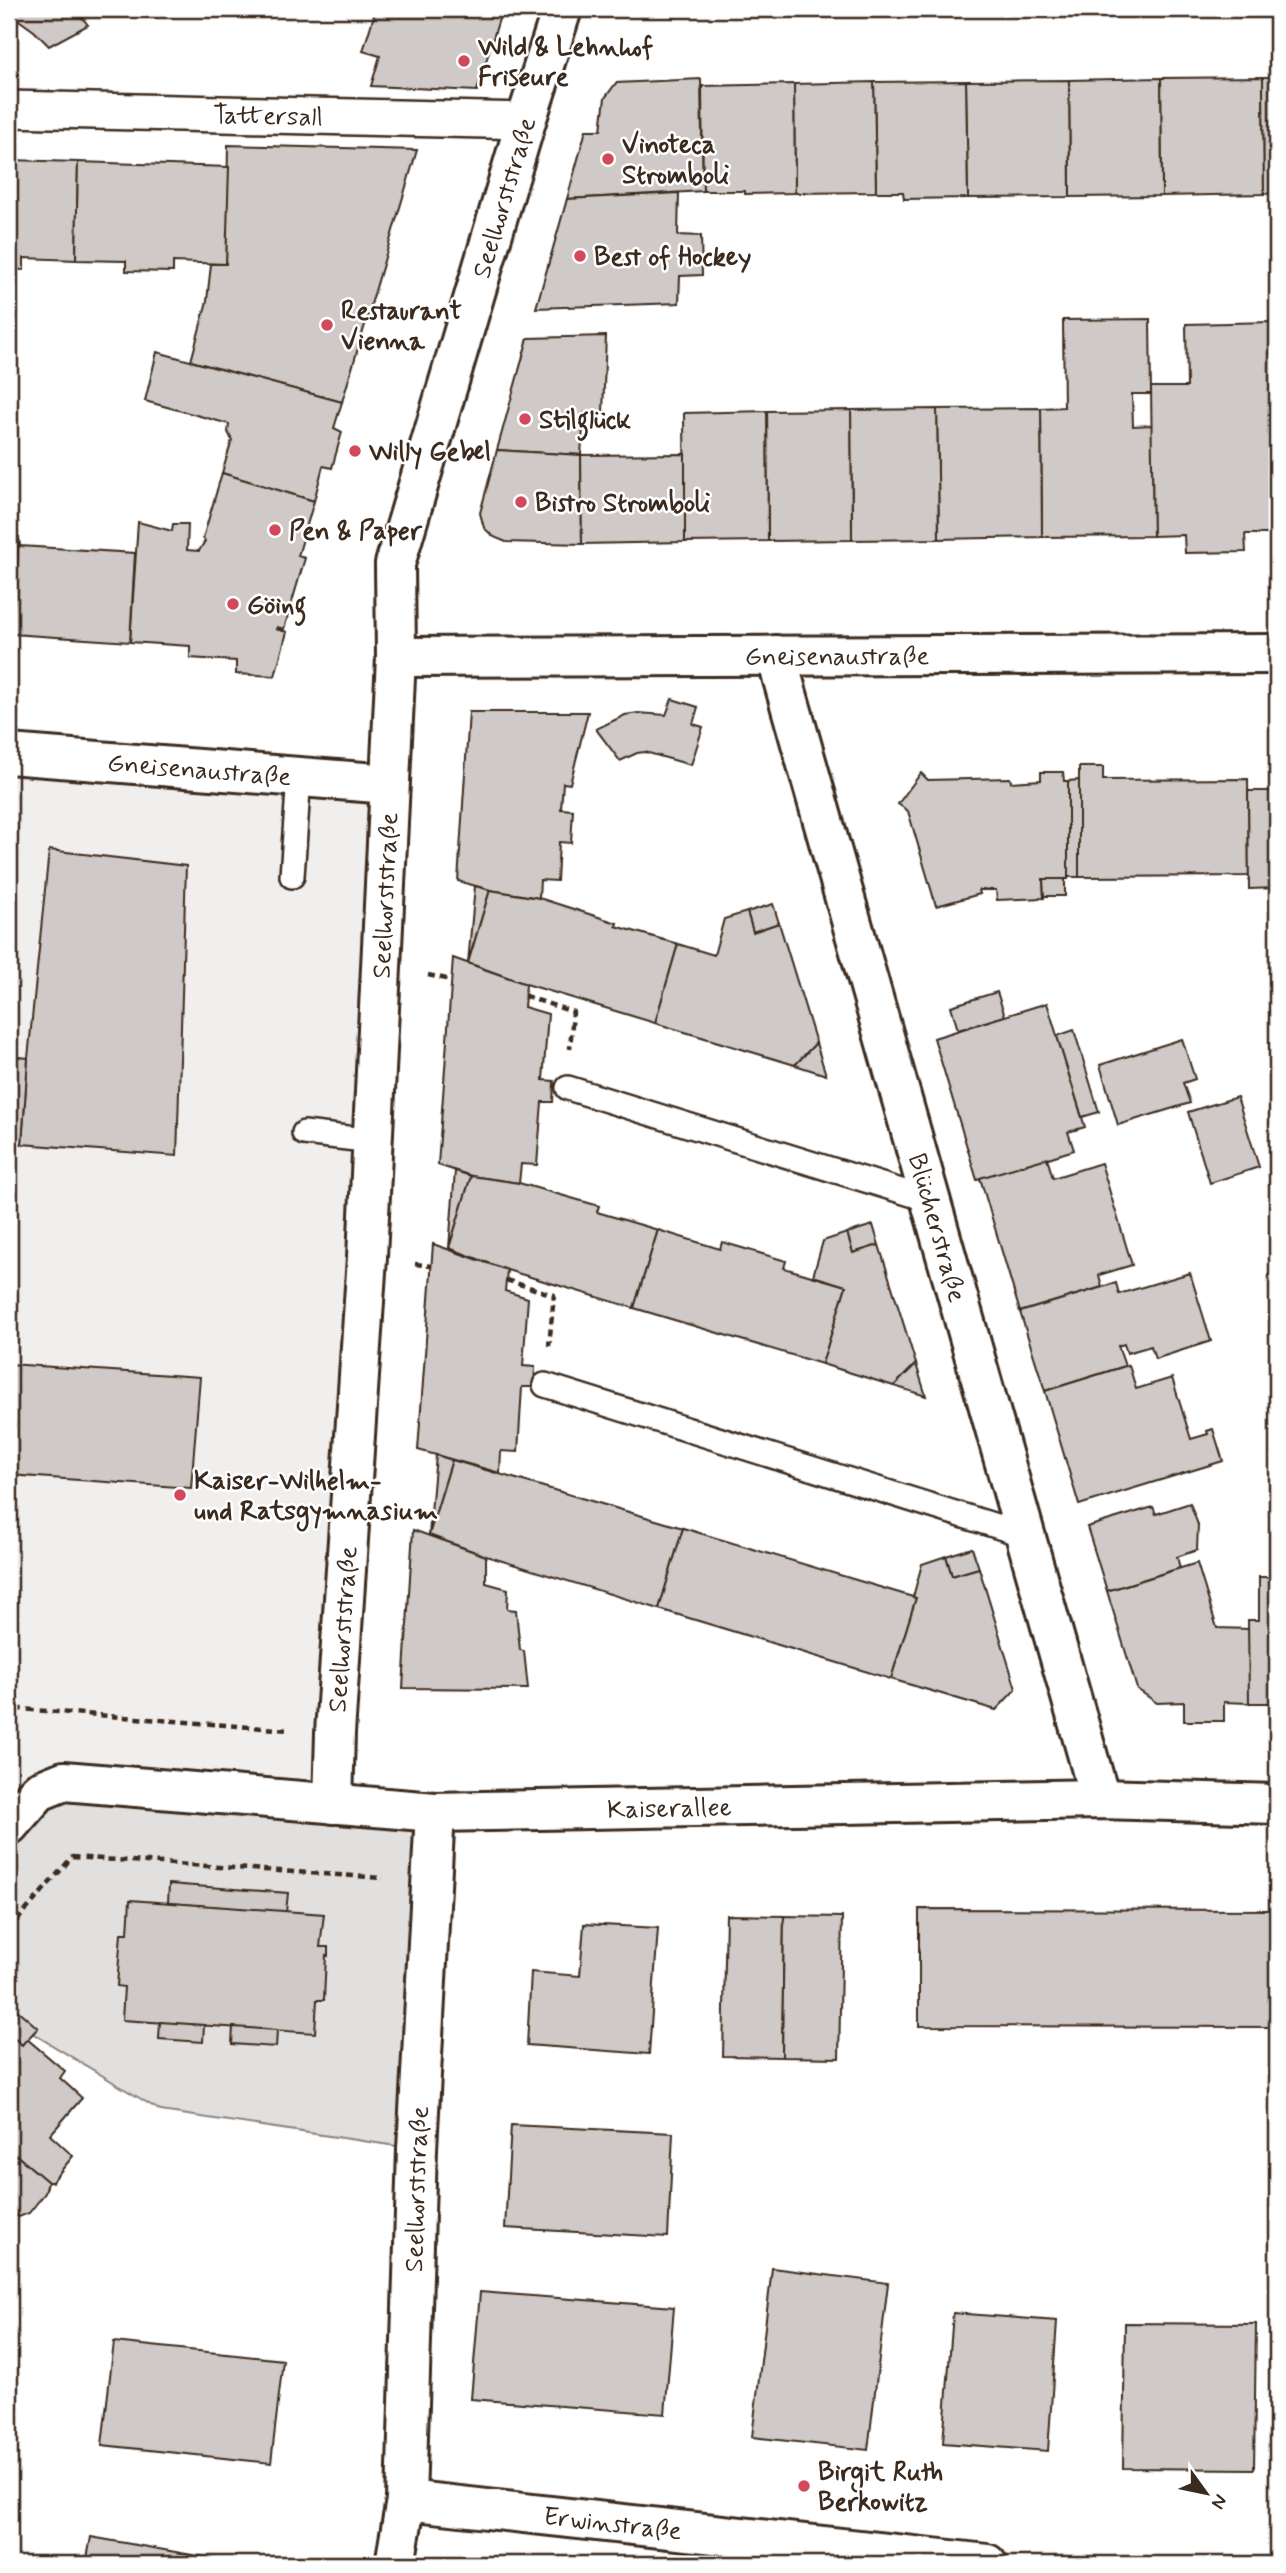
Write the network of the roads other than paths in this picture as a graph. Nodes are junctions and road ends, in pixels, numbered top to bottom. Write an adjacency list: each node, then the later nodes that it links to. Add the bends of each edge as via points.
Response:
1 (562, 9): 3 (street, Seelhorststraße)
2 (9, 109): 3 (street, Tattersall)
3 (526, 121): 6 (street, Seelhorststraße, via 396,564)
4 (1277, 654): 5 (street, Gneisenaustraße)
5 (776, 655): 6 (street, Gneisenaustraße); 14 (street, Blücherstraße)
6 (396, 657): 9 (street, Seelhorststraße)
7 (9, 754): 8 (street, Gneisenaustraße)
8 (299, 776): 9 (street, Gneisenaustraße); 10 (lane)
9 (390, 783): 13 (street, Seelhorststraße)
10 (292, 876)
11 (568, 1088): 14 (lane)
12 (304, 1133): 13 (lane)
13 (373, 1141): 18 (street, Seelhorststraße)
14 (930, 1200): 16 (street, Blücherstraße)
15 (545, 1385): 16 (lane)
16 (1026, 1535): 17 (street, Blücherstraße)
17 (1100, 1799): 19 (street, Kaiserallee); 20 (street, Kaiserallee)
18 (333, 1804): 20 (street, Kaiserallee); 21 (street, Kaiserallee, via 64,1781 39,1791)
19 (1277, 1804)
20 (435, 1812): 22 (street, Seelhorststraße, via 417,2149)
21 (9, 1825)
22 (406, 2500): 23 (street, Seelhorststraße); 24 (street, Erwinstraße)
23 (395, 2564)
24 (987, 2564)

